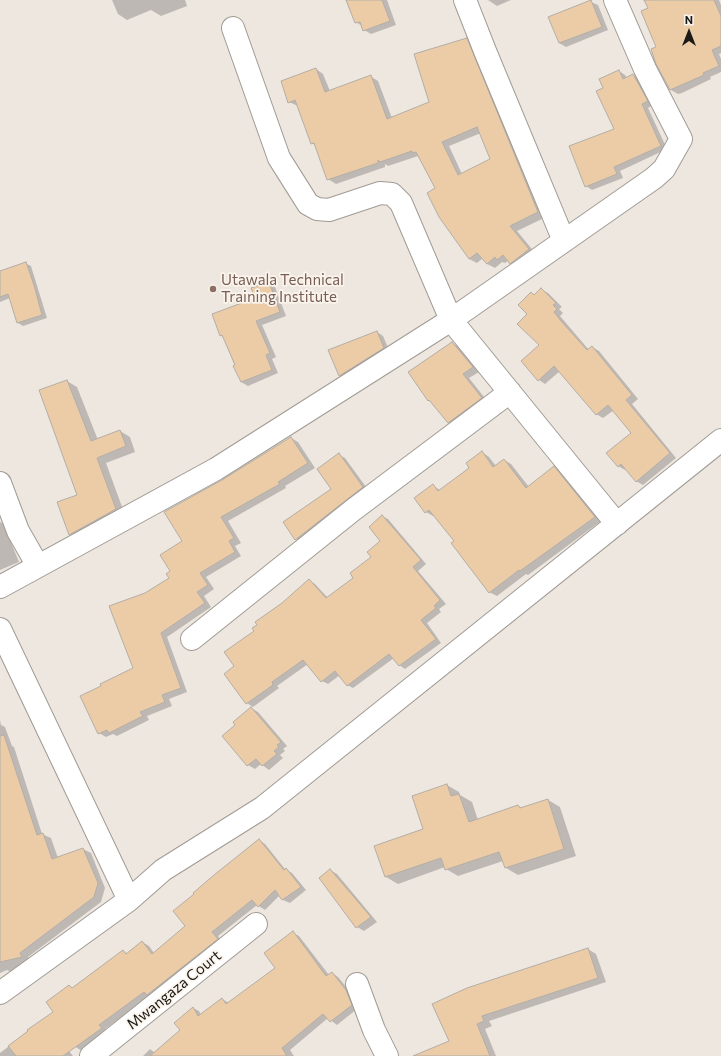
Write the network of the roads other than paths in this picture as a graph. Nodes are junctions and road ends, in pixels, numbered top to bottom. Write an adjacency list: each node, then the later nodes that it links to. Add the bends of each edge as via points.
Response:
1 (465, 0): 4 (street)
2 (615, 0): 4 (street, via 645,69 681,139 664,169 654,178)
3 (233, 28): 5 (street, via 279,158 308,204 317,209 329,210 380,193 392,194 401,203)
4 (564, 241): 5 (street)
5 (451, 320): 6 (street); 10 (street, via 216,469)
6 (510, 392): 9 (street); 13 (street, via 353,510)
7 (721, 440): 9 (street)
8 (0, 483): 10 (street, via 18,531)
9 (617, 524): 14 (street, via 262,808 163,870)
10 (38, 566): 11 (street)
11 (0, 587)
12 (0, 629): 14 (street)
13 (192, 639)
14 (129, 900): 17 (street)
15 (256, 924): 18 (street, Mwangaza Court)
16 (357, 984): 19 (street)
17 (0, 993)
18 (91, 1056)
19 (387, 1056)

